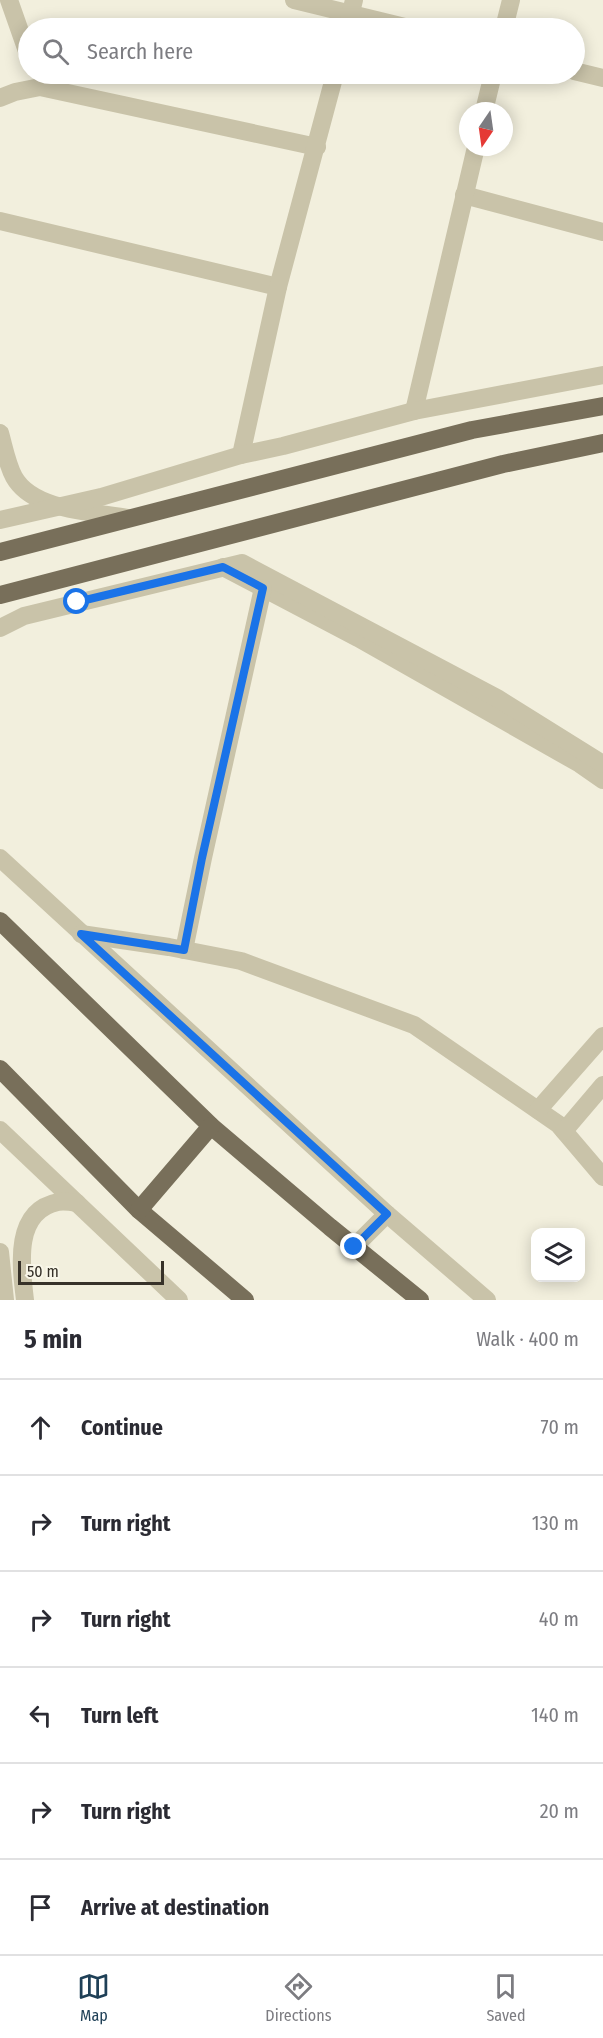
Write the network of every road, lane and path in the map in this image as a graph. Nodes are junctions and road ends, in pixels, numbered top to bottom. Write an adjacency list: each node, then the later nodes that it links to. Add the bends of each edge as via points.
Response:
1 (9, 0): 7 (street)
2 (294, 0): 4 (street)
3 (511, 0): 6 (street)
4 (350, 14): 5 (street)
5 (367, 18)
6 (506, 18)
7 (18, 26)
8 (585, 74): 9 (street)
9 (603, 78)
10 (30, 84): 14 (street)
11 (55, 84): 16 (street)
12 (333, 84): 16 (street)
13 (491, 84): 15 (street)
14 (0, 98)
15 (486, 102)
16 (317, 147): 21 (street)
17 (474, 156): 18 (street)
18 (464, 195): 20 (street); 24 (street)
19 (0, 220): 21 (street)
20 (603, 232)
21 (278, 287): 27 (street)
22 (603, 375): 24 (street)
23 (603, 406): 29 (main road, via 472,430)
24 (414, 411): 27 (street)
25 (0, 433): 28 (street, via 14,477 26,492)
26 (602, 445): 34 (main road, via 502,464)
27 (241, 455): 28 (street)
28 (57, 507): 29 (street); 30 (street)
29 (128, 518): 31 (main road)
30 (0, 520)
31 (0, 552)
32 (223, 567): 33 (street); 35 (street, via 24,616); 36 (street, via 242,563 497,698)
33 (263, 588): 37 (street); 41 (street)
34 (0, 595)
35 (0, 628)
36 (603, 764)
37 (603, 780)
38 (0, 858): 40 (street)
39 (0, 921): 46 (main road)
40 (81, 934): 41 (street); 52 (street)
41 (184, 950): 45 (street, via 241,961 414,1025)
42 (603, 1036): 45 (street)
43 (0, 1069): 51 (main road)
44 (603, 1085): 48 (street)
45 (538, 1110): 48 (street)
46 (211, 1126): 51 (main road); 53 (main road)
47 (0, 1130): 50 (street)
48 (564, 1131): 49 (street)
49 (603, 1178)
50 (77, 1203): 56 (street, via 57,1202 38,1212 28,1224 21,1243); 57 (street)
51 (139, 1209): 58 (main road)
52 (387, 1214): 53 (street); 60 (street)
53 (354, 1247): 59 (main road)
54 (0, 1252): 55 (street)
55 (5, 1300)
56 (25, 1300)
57 (179, 1300)
58 (245, 1300)
59 (420, 1300)
60 (487, 1300)

